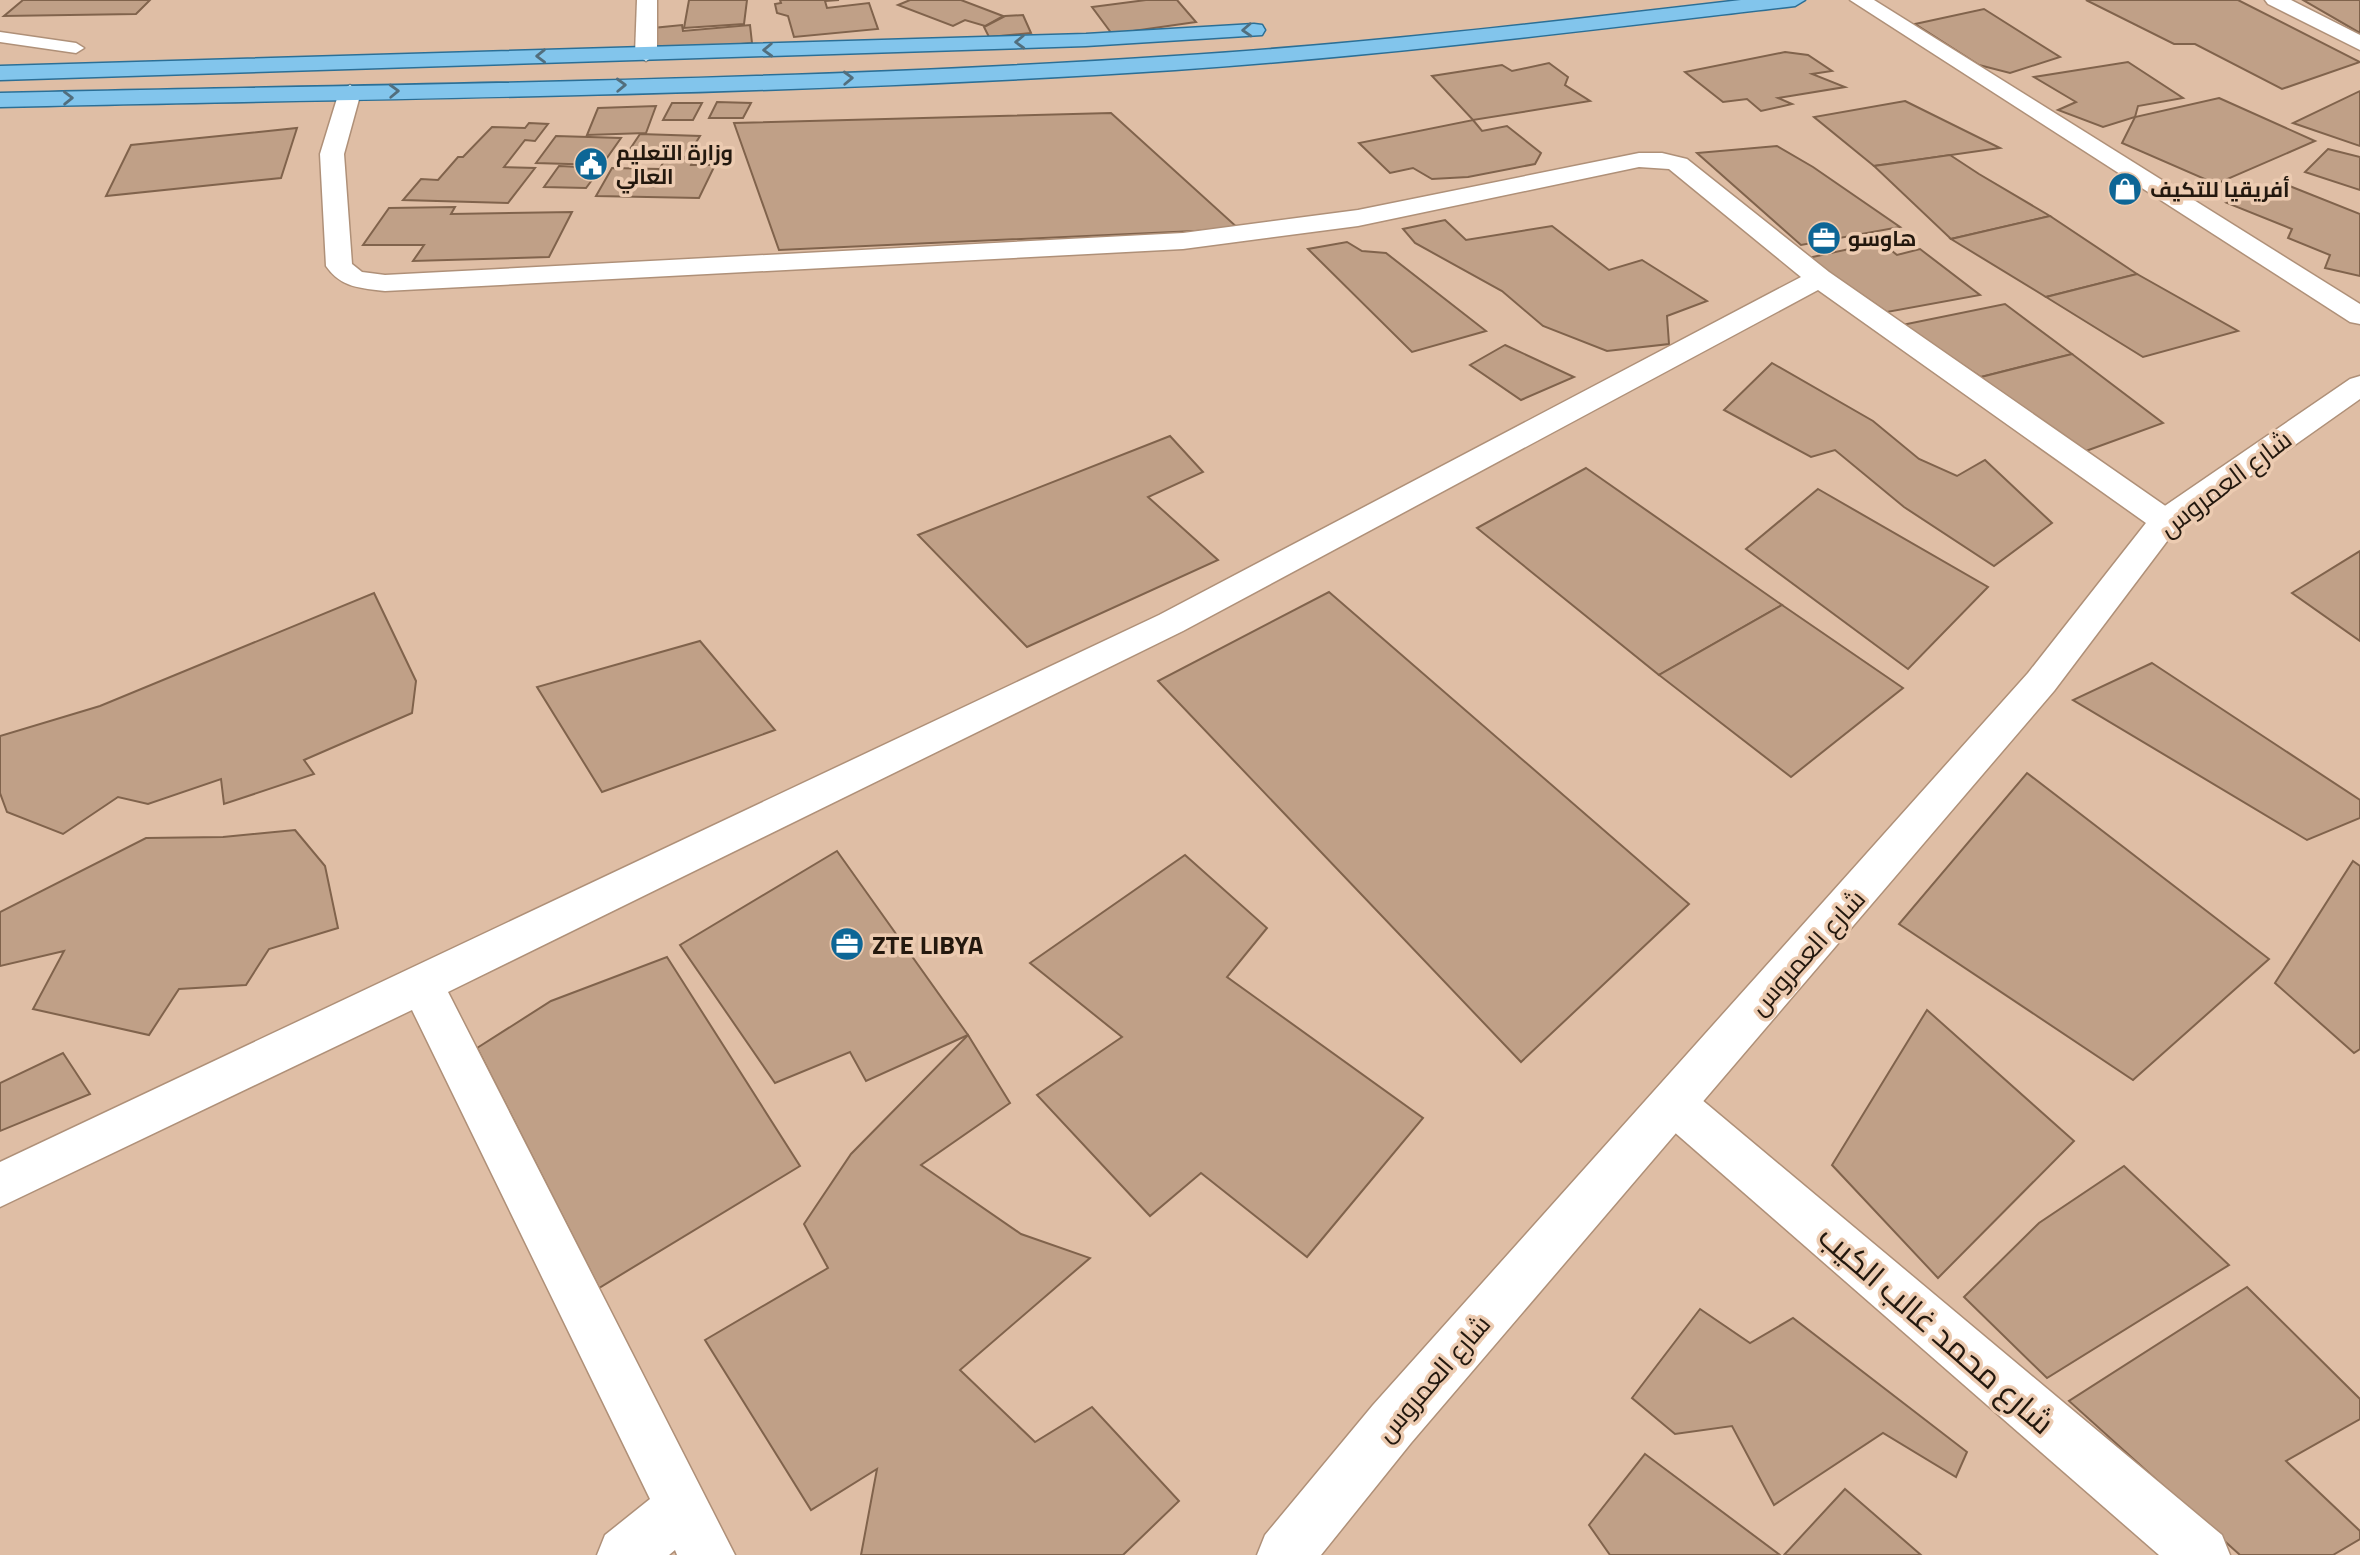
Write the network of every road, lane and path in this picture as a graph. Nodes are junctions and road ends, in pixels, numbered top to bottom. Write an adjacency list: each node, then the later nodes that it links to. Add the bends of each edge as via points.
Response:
1 (647, 0): 12 (street)
2 (1795, 0): 15 (main road, one-way to 2, via 1174,63 1465,38)
3 (1860, 0): 19 (street)
4 (2275, 0): 7 (street)
5 (1281, 28): 12 (main road, one-way to 12, via 1086,40)
6 (0, 37): 10 (lane)
7 (2360, 43)
8 (187, 46): 13 (main road, via 302,50)
9 (101, 47): 10 (main road)
10 (76, 48): 11 (main road)
11 (0, 49)
12 (646, 54): 13 (main road, one-way to 13)
13 (352, 60): 14 (main road)
14 (0, 73)
15 (341, 93): 16 (main road, one-way to 15); 17 (main road); 18 (street, via 332,154 339,266 354,279 385,283 1183,241 1358,218 1650,160 1678,164)
16 (0, 100)
17 (176, 119)
18 (1819, 278): 21 (street); 22 (street, via 1171,623)
19 (2360, 316)
20 (2360, 385): 21 (street, شارع العمروس)
21 (2165, 522): 23 (street, شارع العمروس, via 2041,682)
22 (422, 985): 24 (street); 25 (street)
23 (1673, 1103): 27 (street, شارع العمروس, via 1391,1424); 28 (street, شارع محمد غالب الكيب)
24 (0, 1185)
25 (694, 1532): 26 (street)
26 (625, 1555)
27 (1285, 1555)
28 (2202, 1555)

